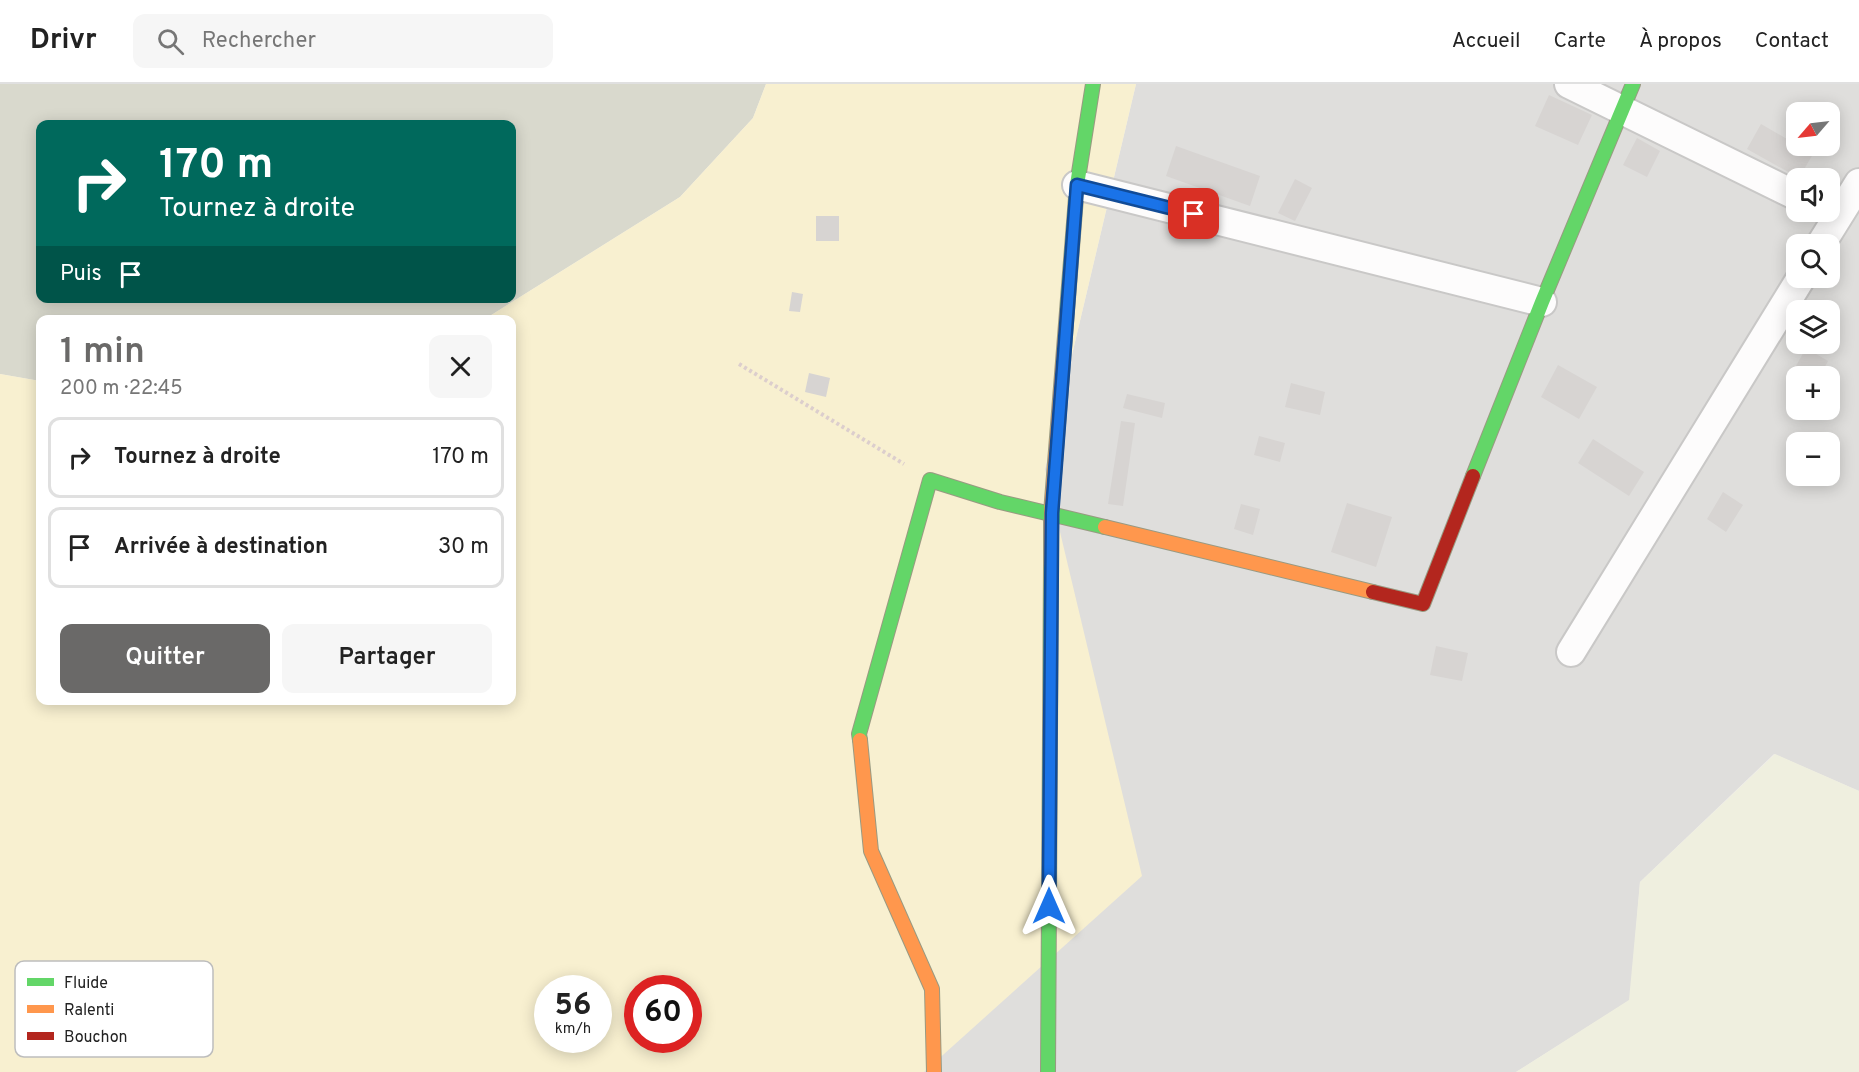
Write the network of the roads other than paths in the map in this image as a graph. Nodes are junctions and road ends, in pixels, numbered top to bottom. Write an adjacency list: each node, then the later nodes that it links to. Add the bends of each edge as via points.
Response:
1 (1093, 84): 5 (street)
2 (1569, 84): 3 (street)
3 (1628, 97): 6 (street); 10 (street)
4 (1859, 183): 7 (street)
5 (1077, 185): 10 (street); 11 (street)
6 (1786, 190)
7 (1842, 219): 8 (street)
8 (1829, 234)
9 (1795, 288): 12 (street)
10 (1542, 302): 11 (street, via 1423,604)
11 (1052, 513): 13 (street, via 930,480 859,734 871,851 932,989); 14 (street)
12 (1571, 652)
13 (934, 1072)
14 (1048, 1072)

